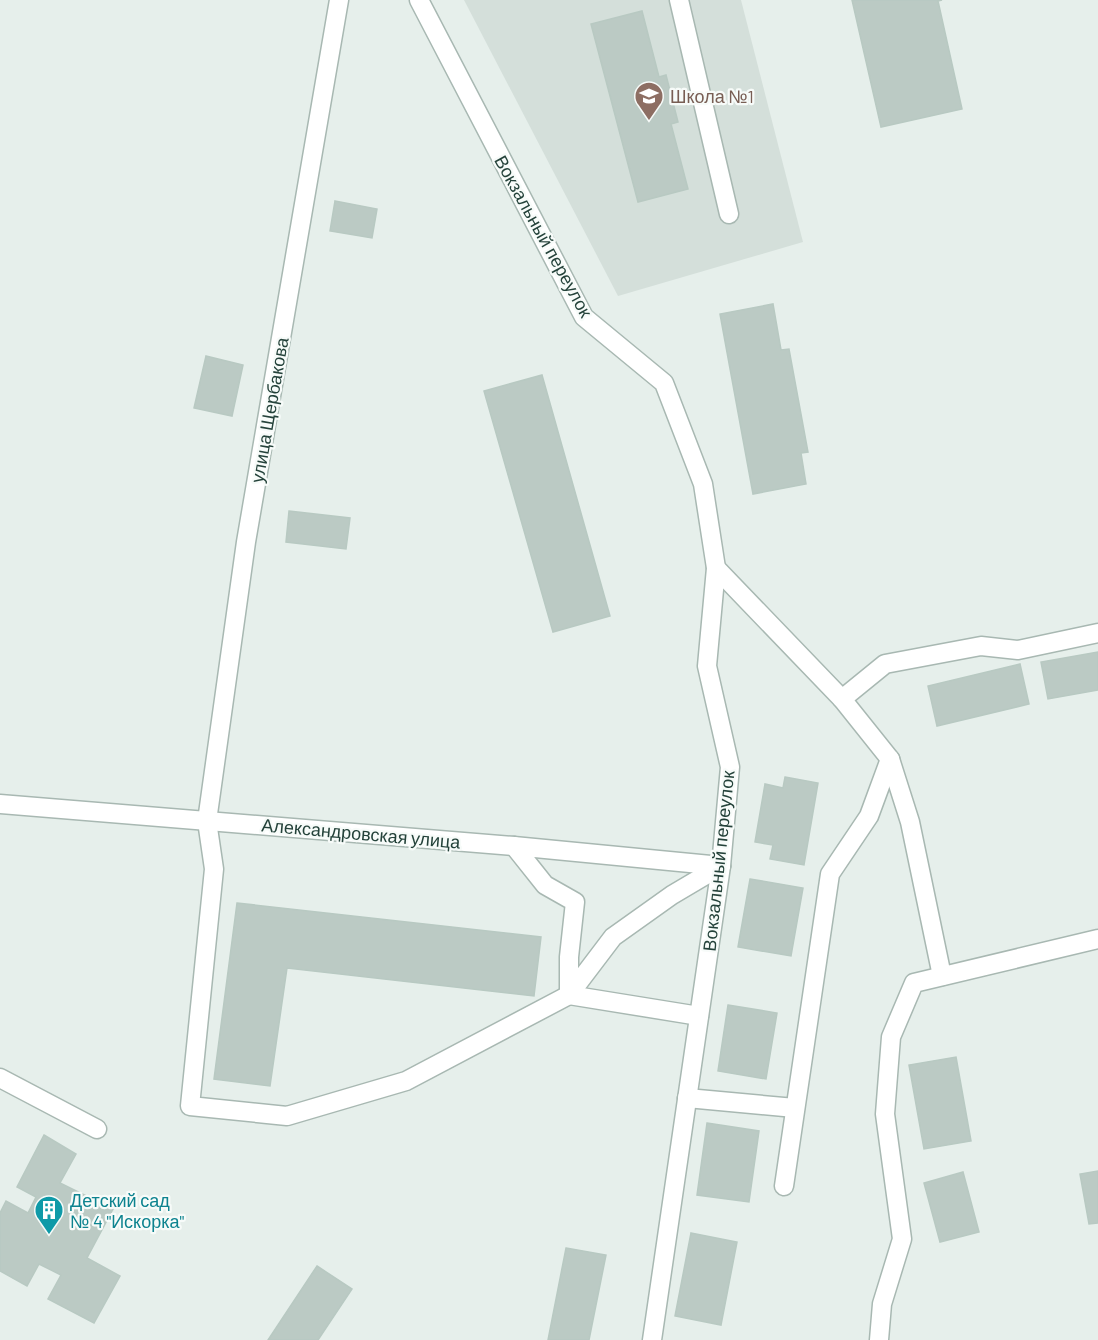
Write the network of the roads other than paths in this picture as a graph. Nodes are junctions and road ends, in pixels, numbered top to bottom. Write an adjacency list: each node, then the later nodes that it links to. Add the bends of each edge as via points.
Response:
1 (339, 0): 10 (street, улица Щербакова, via 246,542)
2 (419, 0): 5 (street, Вокзальный переулок, via 584,317 664,383 703,484)
3 (679, 0): 4 (street)
4 (729, 214)
5 (716, 568): 7 (street); 12 (street, Вокзальный переулок, via 707,666 730,767)
6 (1098, 633): 7 (street, via 1018,650 981,646 885,664)
7 (842, 699): 8 (street)
8 (890, 759): 14 (street, via 910,822); 19 (street, via 868,816 830,874)
9 (0, 804): 10 (street, Александровская улица)
10 (207, 821): 11 (street, Александровская улица); 15 (street, улица Щербакова, via 214,869 190,1106 287,1116 309,1110 406,1081)
11 (514, 846): 12 (street, Александровская улица); 15 (street, via 545,885 575,902)
12 (721, 866): 15 (street, via 613,937); 16 (street, Вокзальный переулок)
13 (1098, 939): 14 (street)
14 (942, 976): 23 (street, via 914,983 891,1037 885,1114 902,1239 882,1304)
15 (569, 995): 16 (street)
16 (699, 1016): 18 (street, Вокзальный переулок)
17 (0, 1078): 20 (street)
18 (687, 1098): 19 (street); 22 (street, Вокзальный переулок)
19 (795, 1108): 21 (street)
20 (97, 1129)
21 (784, 1186)
22 (652, 1340)
23 (879, 1340)

